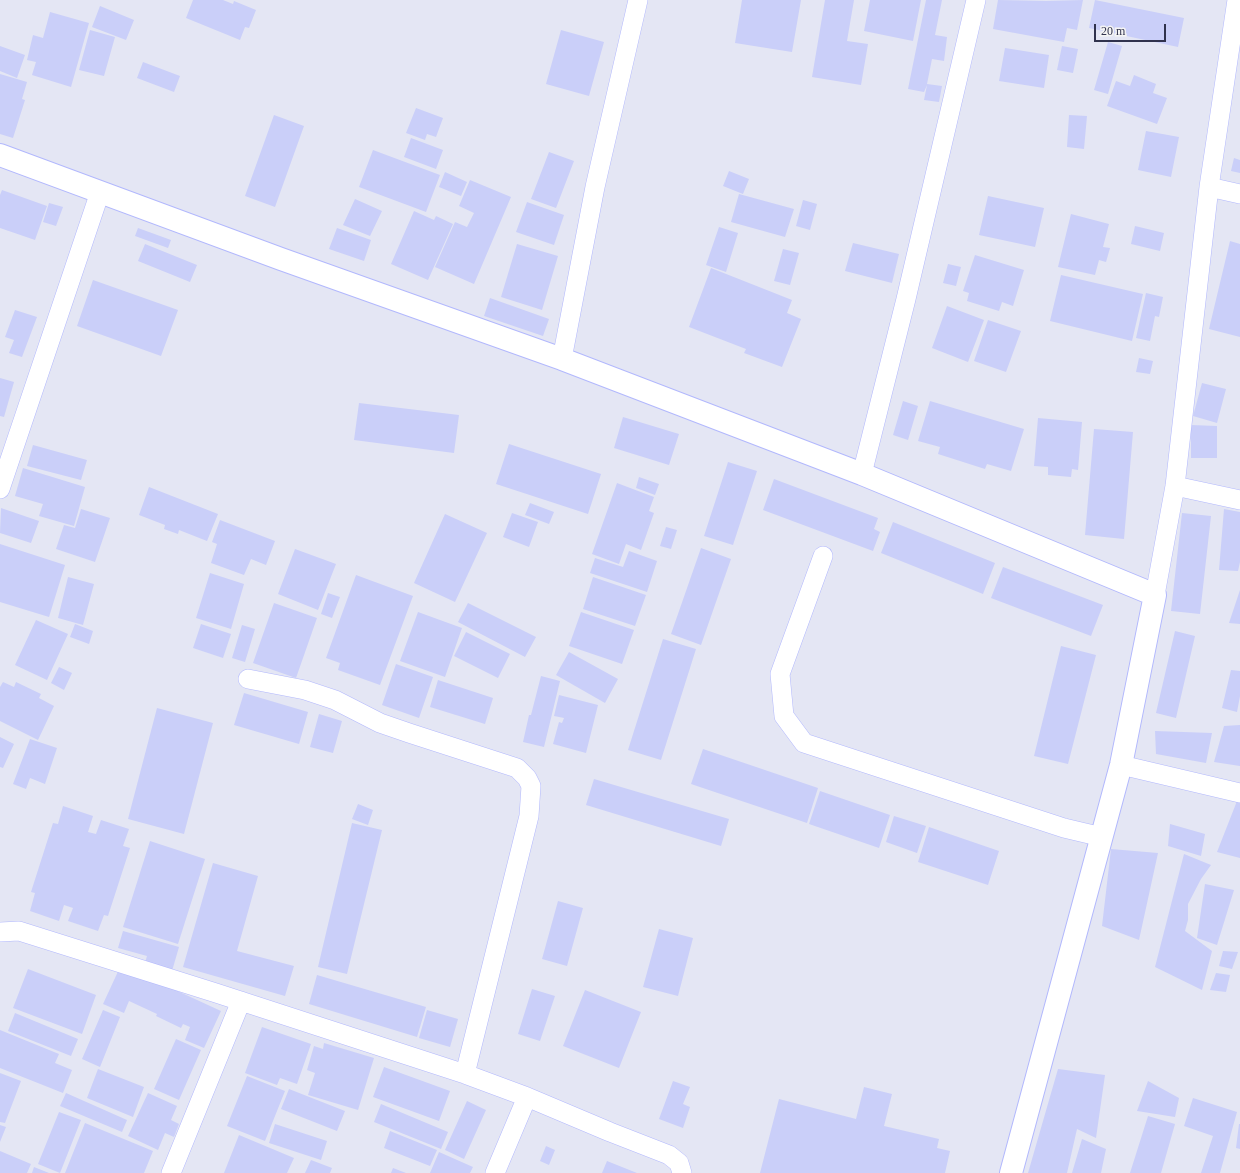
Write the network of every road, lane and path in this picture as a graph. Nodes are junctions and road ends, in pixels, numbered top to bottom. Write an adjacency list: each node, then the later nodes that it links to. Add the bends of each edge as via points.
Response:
1 (638, 0): 8 (street, via 595,187)
2 (976, 0): 9 (street)
3 (1237, 0): 5 (street)
4 (0, 155): 6 (street)
5 (1209, 186): 7 (street); 10 (street)
6 (100, 192): 8 (street); 11 (street)
7 (1240, 194)
8 (562, 359): 9 (street)
9 (862, 474): 14 (street)
10 (1175, 486): 12 (street); 14 (street)
11 (0, 489)
12 (1240, 500)
13 (823, 556): 18 (street, via 780,674 784,716 804,743 1064,828)
14 (1155, 595): 16 (street)
15 (248, 680): 21 (street, via 305,690 335,700 380,723 517,768 527,778 531,786 529,816)
16 (1122, 765): 17 (street); 18 (street)
17 (1240, 793)
18 (1102, 837): 26 (street)
19 (0, 932): 20 (street, via 19,931)
20 (241, 1001): 21 (street); 23 (street)
21 (465, 1074): 22 (street)
22 (527, 1097): 24 (street); 25 (street, via 669,1155 679,1163)
23 (171, 1173)
24 (495, 1173)
25 (682, 1173)
26 (1011, 1173)

